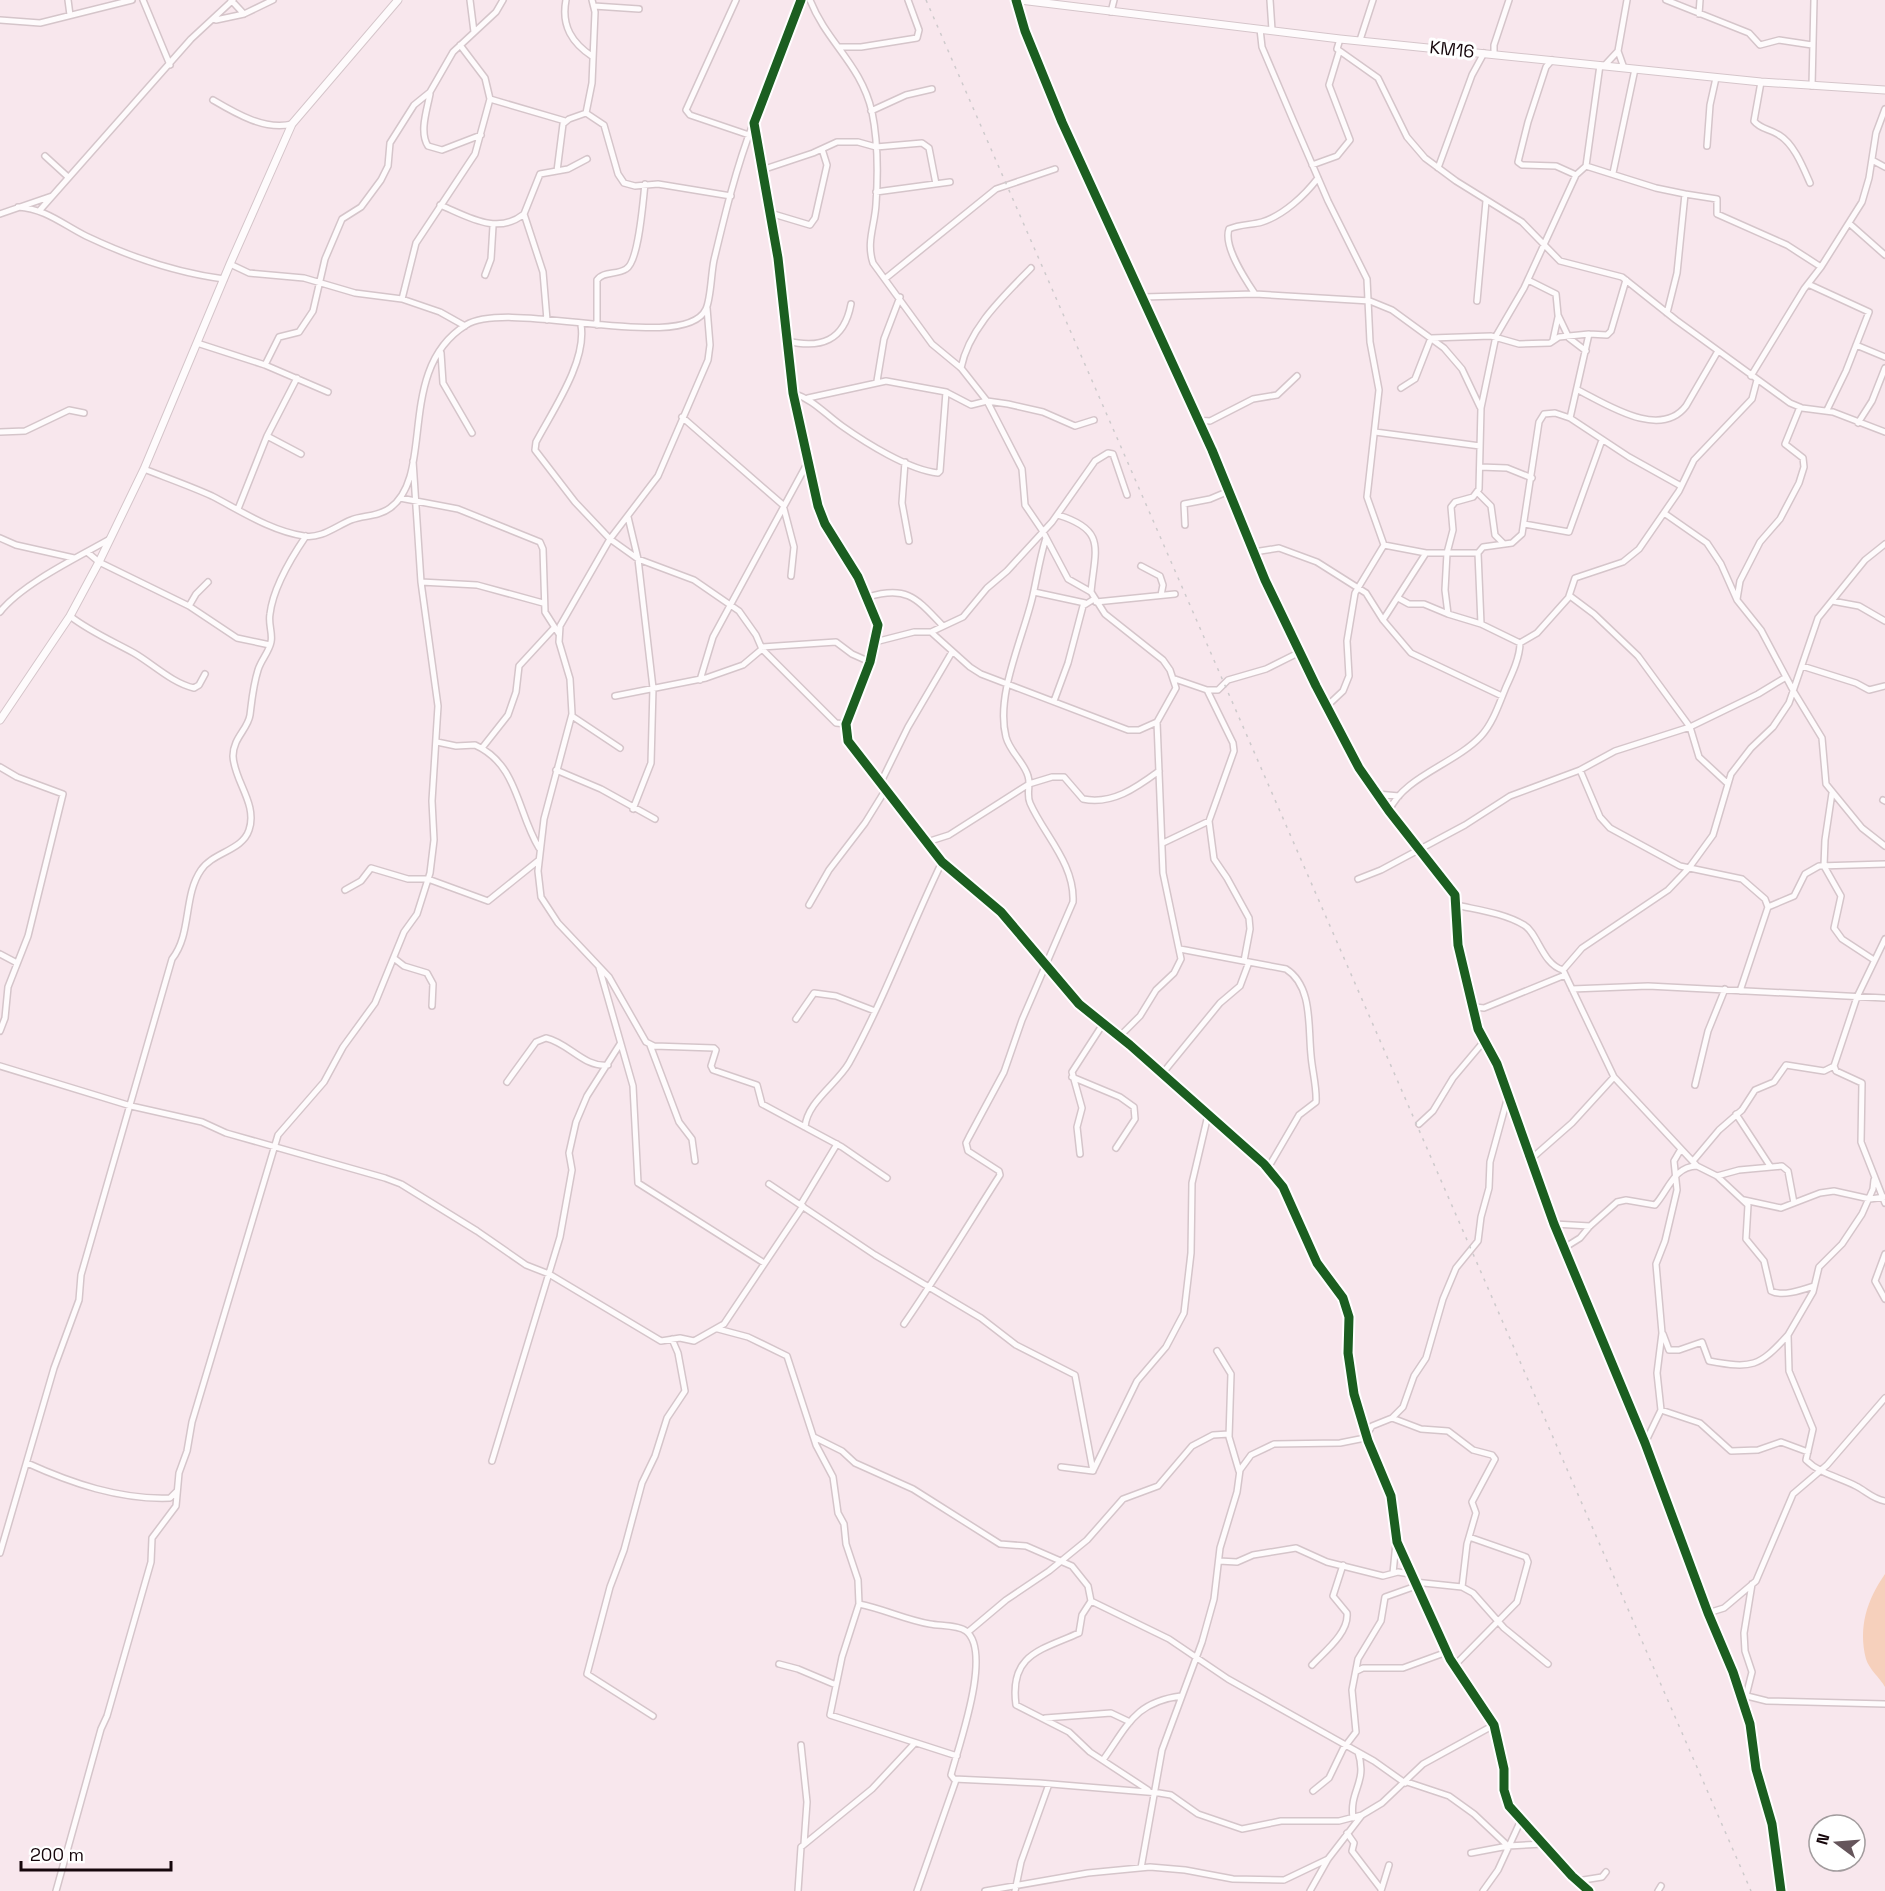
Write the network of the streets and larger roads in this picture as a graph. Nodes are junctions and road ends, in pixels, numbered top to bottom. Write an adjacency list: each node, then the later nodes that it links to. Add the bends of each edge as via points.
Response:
1 (68, 0): 29 (street)
2 (132, 0): 29 (street)
3 (143, 0): 46 (street)
4 (232, 0): 27 (street); 31 (street)
5 (273, 0): 27 (street)
6 (398, 0): 63 (street)
7 (471, 0): 34 (street)
8 (503, 0): 34 (street)
9 (566, 0): 44 (street, via 568,30 578,46)
10 (736, 0): 65 (street, via 686,110 690,115)
11 (801, 0): 62 (street)
12 (810, 0): 39 (street, via 822,25)
13 (908, 0): 39 (street, via 919,30 917,39)
14 (1018, 0): 23 (street, KM16); 114 (street, via 1025,31 1062,122)
15 (1114, 0): 26 (street)
16 (1270, 0): 33 (street)
17 (1373, 0): 36 (street)
18 (1509, 0): 43 (street)
19 (1627, 0): 40 (street)
20 (1666, 0): 28 (street)
21 (1700, 0): 28 (street)
22 (1814, 0): 38 (street)
23 (1052, 2): 26 (street, KM16)
24 (593, 3): 25 (street); 44 (street)
25 (639, 9)
26 (1111, 12): 32 (street, KM16)
27 (244, 14): 31 (street)
28 (1700, 14): 38 (street, via 1749,33 1760,45 1779,40)
29 (70, 15): 30 (street, via 40,23)
30 (0, 20)
31 (214, 21): 46 (street, via 191,39)
32 (1260, 29): 33 (street, KM16); 72 (street, via 1262,47)
33 (1272, 30): 35 (street, KM16)
34 (474, 32): 37 (street)
35 (1340, 39): 36 (street, KM16); 41 (street)
36 (1360, 40): 42 (street, KM16)
37 (460, 45): 55 (street); 56 (street, via 485,78)
38 (1812, 45): 52 (street)
39 (840, 47): 59 (street, via 859,76)
40 (1618, 51): 47 (street); 48 (street)
41 (1339, 52): 72 (street, via 1329,85 1350,140 1337,156); 75 (street, via 1378,78 1407,137)
42 (1484, 53): 43 (street, KM16); 75 (street)
43 (1494, 54): 45 (street, KM16)
44 (593, 57): 60 (street)
45 (1552, 60): 47 (street, KM16); 80 (street, via 1531,112 1518,162 1563,167)
46 (170, 65): 81 (street)
47 (1603, 65): 48 (street, KM16); 73 (street)
48 (1624, 68): 49 (street, KM16)
49 (1635, 69): 50 (street, KM16); 79 (street)
50 (1716, 78): 51 (street, KM16); 66 (street)
51 (1761, 82): 52 (street, KM16); 84 (street, via 1754,121 1786,141)
52 (1812, 86): 54 (street, KM16)
53 (932, 89): 59 (street, via 906,95)
54 (1885, 90)
55 (430, 92): 64 (street, via 424,130 428,147 448,149); 110 (street, via 414,105 390,144 388,166 367,201 342,219)
56 (490, 99): 61 (street); 64 (street)
57 (213, 100): 63 (street, via 255,121 278,126)
58 (1885, 109): 71 (street)
59 (871, 111): 67 (street)
60 (586, 113): 61 (street); 85 (street, via 604,125 624,183)
61 (565, 120): 78 (street)
62 (754, 123): 65 (street); 77 (street)
63 (292, 124): 102 (street)
64 (481, 135): 92 (street, via 475,154)
65 (749, 135): 90 (street)
66 (1707, 146)
67 (876, 147): 68 (street, via 847,141); 86 (street, via 924,144 929,148); 87 (street)
68 (822, 149): 77 (street); 95 (street, via 827,165 810,225)
69 (45, 156): 81 (street)
70 (587, 159): 78 (street)
71 (1872, 160): 74 (street); 98 (street, via 1862,202)
72 (1312, 165): 82 (street)
73 (1586, 166): 79 (street); 80 (street)
74 (1885, 167)
75 (1438, 168): 91 (street)
76 (1054, 169): 106 (street, via 996,189)
77 (762, 170): 95 (street)
78 (557, 171): 97 (street, via 540,174)
79 (1612, 173): 88 (street)
80 (1576, 175): 100 (street)
81 (68, 177): 89 (street)
82 (1318, 178): 112 (street, via 1279,214 1229,229 1236,262); 116 (street, via 1367,279)
83 (950, 182): 86 (street)
84 (1810, 183)
85 (645, 184): 90 (street); 124 (street, via 638,239 630,266 597,280)
86 (936, 184): 87 (street)
87 (876, 192): 106 (street, via 869,248 873,263)
88 (1685, 194): 103 (street, via 1717,199 1717,214 1776,240); 120 (street, via 1677,273)
89 (53, 195): 93 (street); 94 (street)
90 (731, 196): 119 (street)
91 (1486, 201): 100 (street, via 1522,222); 117 (street)
92 (440, 205): 99 (street); 115 (street, via 416,243)
93 (18, 207): 94 (street); 96 (street)
94 (40, 210): 107 (street, via 120,249)
95 (770, 213): 130 (street)
96 (0, 214)
97 (524, 214): 99 (street); 122 (street, via 543,272)
98 (1850, 224): 101 (street); 103 (street)
99 (493, 226): 105 (street, via 491,259)
100 (1545, 245): 108 (street); 109 (street, via 1560,261 1611,272)
101 (1885, 255)
102 (230, 264): 107 (street); 110 (street, via 249,273)
103 (1821, 267): 111 (street)
104 (1031, 268): 139 (street, via 977,329)
105 (485, 275)
106 (886, 278): 113 (street)
107 (224, 279): 132 (street)
108 (1528, 280): 121 (street, via 1556,294); 127 (street)
109 (1626, 280): 120 (street); 126 (street, via 1611,331 1607,335)
110 (318, 282): 115 (street, via 355,293); 138 (street, via 314,311 301,330 279,337)
111 (1808, 284): 133 (street, via 1869,312); 141 (street)
112 (1255, 294): 114 (street); 116 (street)
113 (900, 297): 139 (street, via 933,344); 145 (street, via 884,339)
114 (1143, 297): 160 (street)
115 (402, 299): 125 (street, via 440,312)
116 (1370, 301): 128 (street, via 1392,310); 163 (street, via 1370,342 1379,390)
117 (1477, 301)
118 (851, 304): 130 (street, via 844,328 836,336 807,344)
119 (707, 308): 124 (street, via 698,319 667,326); 157 (street, via 708,360)
120 (1667, 313): 135 (street)
121 (1558, 315): 129 (street); 131 (street)
122 (547, 320): 123 (street); 125 (street, via 492,318)
123 (581, 325): 124 (street); 194 (street, via 578,358 535,450)
124 (597, 325)
125 (465, 326): 137 (street, via 441,352)
126 (1589, 334): 129 (street); 134 (street)
127 (1496, 336): 128 (street); 131 (street, via 1519,344); 154 (street)
128 (1431, 338): 146 (street, via 1415,380); 154 (street, via 1462,369)
129 (1569, 338): 131 (street, via 1559,337); 134 (street)
130 (787, 341): 150 (street)
131 (1552, 342)
132 (197, 343): 138 (street); 174 (street)
133 (1856, 345): 136 (street); 155 (street)
134 (1586, 351): 147 (street)
135 (1718, 351): 141 (street); 147 (street, via 1686,406 1671,418 1634,416)
136 (1885, 357)
137 (438, 363): 165 (street, via 443,383); 170 (street, via 421,399)
138 (265, 365): 143 (street)
139 (961, 368): 152 (street)
140 (1885, 368): 161 (street)
141 (1751, 375): 144 (street)
142 (1297, 376): 160 (street, via 1277,395 1253,399 1210,422)
143 (297, 378): 148 (street); 166 (street)
144 (1757, 380): 153 (street); 176 (street, via 1752,399 1694,460)
145 (877, 381): 149 (street); 151 (street)
146 (1401, 388)
147 (1578, 390): 158 (street)
148 (328, 392)
149 (946, 392): 152 (street, via 971,405); 172 (street, via 940,471 930,472)
150 (792, 393): 151 (street); 171 (street)
151 (808, 398): 172 (street, via 843,427)
152 (987, 401): 159 (street, via 1043,412 1075,426); 189 (street, via 1022,470 1025,505)
153 (1800, 407): 155 (street); 210 (street, via 1785,444 1803,458 1803,473 1780,519 1760,542)
154 (1481, 408): 168 (street)
155 (1827, 410): 161 (street)
156 (84, 413): 162 (street, via 69,410 25,431)
157 (682, 417): 182 (street); 186 (street, via 658,476)
158 (1570, 418): 167 (street); 175 (street, via 1549,412 1541,418)
159 (1094, 420)
160 (1197, 420): 177 (street)
161 (1858, 423): 164 (street)
162 (0, 432)
163 (1375, 432): 168 (street); 198 (street, via 1367,497)
164 (1885, 432)
165 (472, 433)
166 (267, 436): 169 (street); 183 (street)
167 (1602, 440): 176 (street); 187 (street, via 1569,532)
168 (1480, 446): 173 (street)
169 (301, 453)
170 (413, 461): 180 (street, via 408,487); 181 (street)
171 (808, 462): 182 (street); 219 (street, via 820,514)
172 (905, 462): 195 (street, via 902,503)
173 (1480, 467): 175 (street, via 1507,468); 178 (street)
174 (144, 469): 183 (street); 193 (street)
175 (1532, 478): 187 (street)
176 (1681, 486): 184 (street)
177 (1229, 491): 188 (street, via 1184,504); 200 (street)
178 (1478, 493): 197 (street, via 1491,506 1496,535); 203 (street, via 1452,505 1453,530)
179 (1126, 495): 185 (street, via 1113,454 1108,453 1092,464)
180 (400, 498): 181 (street); 190 (street, via 384,512)
181 (415, 501): 212 (street); 224 (street, via 458,509 540,542)
182 (783, 505): 209 (street, via 794,547); 226 (street)
183 (238, 509): 190 (street, via 274,528)
184 (1664, 513): 208 (street, via 1707,543); 218 (street, via 1633,555 1575,579)
185 (1058, 514): 189 (street); 215 (street, via 1085,525 1094,538)
186 (628, 517): 194 (street); 205 (street)
187 (1524, 524): 197 (street, via 1520,538)
188 (1185, 525)
189 (1042, 530): 192 (street); 234 (street, via 963,617)
190 (306, 537): 240 (street, via 291,560 272,607)
191 (0, 538): 204 (street)
192 (1046, 538): 214 (street); 215 (street, via 1068,579)
193 (110, 539): 199 (street); 206 (street)
194 (610, 539): 205 (street); 237 (street)
195 (909, 541)
196 (1885, 543): 223 (street, via 1865,560)
197 (1505, 544): 202 (street, via 1483,547)
198 (1384, 545): 201 (street); 213 (street)
199 (87, 552): 204 (street); 206 (street)
200 (1254, 552): 213 (street, via 1287,549 1317,562); 244 (street)
201 (1426, 553): 203 (street); 220 (street)
202 (1478, 553): 203 (street); 233 (street)
203 (1447, 554): 229 (street)
204 (75, 558): 228 (street)
205 (638, 559): 226 (street, via 694,580); 253 (street)
206 (99, 562): 227 (street); 230 (street)
207 (1141, 566): 217 (street, via 1160,576)
208 (1726, 573): 210 (street); 221 (street)
209 (791, 576)
210 (1740, 581): 221 (street)
211 (208, 582): 227 (street)
212 (421, 582): 224 (street, via 477,585); 265 (street, via 438,706)
213 (1357, 588): 231 (street, via 1366,593); 259 (street, via 1347,641 1349,676 1343,691)
214 (1034, 592): 225 (street); 251 (street)
215 (1091, 592): 222 (street)
216 (1175, 594): 217 (street)
217 (1161, 595): 222 (street)
218 (1569, 596): 239 (street, via 1541,629); 264 (street, via 1638,656)
219 (868, 597): 234 (street, via 891,591 911,596); 238 (street, via 878,625)
220 (1398, 598): 229 (street); 231 (street)
221 (1737, 600): 248 (street, via 1761,630)
222 (1095, 601): 225 (street); 249 (street, via 1105,614 1163,660)
223 (1832, 601): 232 (street, via 1859,606); 246 (street, via 1816,623)
224 (543, 603): 235 (street)
225 (1085, 603): 258 (street)
226 (731, 605): 242 (street, via 748,622); 250 (street, via 709,644)
227 (189, 606): 240 (street, via 237,638)
228 (0, 612)
229 (1448, 614): 233 (street)
230 (70, 616): 247 (street, via 181,683 194,687); 261 (street)
231 (1383, 620): 257 (street, via 1411,653)
232 (1885, 621)
233 (1481, 624): 239 (street)
234 (943, 627): 236 (street); 241 (street)
235 (554, 628): 237 (street); 266 (street, via 519,666 508,715)
236 (931, 632): 238 (street); 241 (street)
237 (559, 634): 260 (street, via 570,679)
238 (875, 642): 245 (street)
239 (1520, 644): 257 (street)
240 (270, 645): 334 (street, via 257,672 248,720 234,749 233,759 249,807 249,830 244,839 208,861 196,880 183,943 172,959)
241 (948, 646): 243 (street)
242 (762, 648): 245 (street, via 836,642); 250 (street, via 743,665); 263 (street, via 836,723)
243 (952, 652): 251 (street, via 970,667); 274 (street, via 908,727)
244 (1300, 652): 254 (street, via 1266,669 1228,680 1218,690); 259 (street)
245 (870, 662): 263 (street)
246 (1802, 666): 252 (street, via 1869,690); 255 (street)
247 (205, 674)
248 (1786, 677): 255 (street); 264 (street)
249 (1175, 679): 254 (street); 262 (street, via 1171,700)
250 (700, 680): 253 (street)
251 (1006, 685): 258 (street); 272 (street, via 1006,737)
252 (1885, 686)
253 (653, 688): 256 (street); 278 (street, via 651,763)
254 (1207, 690): 281 (street, via 1234,751)
255 (1794, 692): 273 (street); 275 (street, via 1822,738 1823,777)
256 (615, 696)
257 (1502, 696): 277 (street, via 1478,738)
258 (1054, 701): 262 (street, via 1128,730)
259 (1327, 706): 276 (street)
260 (572, 716): 267 (street); 269 (street)
261 (0, 720)
262 (1157, 722): 271 (street)
263 (846, 724): 274 (street, via 848,741)
264 (1690, 727): 270 (street, via 1615,751); 273 (street, via 1699,757)
265 (437, 742): 266 (street); 292 (street, via 432,792 434,840)
266 (482, 748): 286 (street, via 510,775)
267 (620, 748)
268 (0, 767): 304 (street, via 63,794)
269 (556, 770): 278 (street, via 601,789); 286 (street)
270 (1580, 770): 285 (street, via 1510,796); 291 (street, via 1605,824)
271 (1159, 771): 272 (street, via 1133,789 1102,801 1083,799 1064,777); 283 (street)
272 (1029, 783): 282 (street, via 949,835); 306 (street, via 1029,800 1060,854 1073,893 1069,914)
273 (1727, 783): 291 (street, via 1713,835)
274 (883, 786): 282 (street); 295 (street, via 865,822)
275 (1832, 793): 284 (street, via 1862,828); 290 (street)
276 (1377, 794): 277 (street); 279 (street)
277 (1399, 796): 279 (street)
278 (633, 809): 280 (street)
279 (1389, 812): 285 (street)
280 (655, 819)
281 (1209, 821): 283 (street); 303 (street, via 1214,859 1249,918)
282 (927, 842): 288 (street)
283 (1163, 843): 299 (street, via 1165,891)
284 (1885, 846)
285 (1419, 848): 293 (street); 296 (street, via 1455,896)
286 (540, 849): 287 (street)
287 (539, 860): 292 (street, via 488,901); 305 (street, via 538,887 545,907)
288 (942, 862): 306 (street, via 994,905); 316 (street)
289 (1885, 864): 290 (street)
290 (1824, 866): 297 (street, via 1805,874 1791,898); 302 (street, via 1841,896 1834,923 1836,931 1846,943)
291 (1689, 868): 297 (street, via 1742,879 1765,899); 307 (street, via 1668,890 1582,948)
292 (428, 879): 294 (street, via 408,879 371,868 361,881); 301 (street, via 417,914 404,932)
293 (1358, 879)
294 (345, 890)
295 (809, 905)
296 (1456, 905): 307 (street, via 1525,925 1551,963); 314 (street, via 1458,945)
297 (1768, 907): 310 (street)
298 (1885, 939): 302 (street)
299 (1180, 950): 303 (street); 321 (street, via 1179,967)
300 (0, 954): 304 (street)
301 (395, 959): 313 (street, via 427,973 433,984); 340 (street, via 375,1004 343,1047 324,1082 281,1129)
302 (1874, 960): 311 (street)
303 (1247, 962): 328 (street, via 1240,986 1220,1003); 348 (street, via 1286,969 1293,974 1309,1009 1316,1102 1299,1115)
304 (18, 963): 320 (street, via 8,987)
305 (597, 963): 323 (street); 324 (street)
306 (1047, 964): 319 (street, via 1079,1004); 366 (street, via 1004,1072 966,1143 968,1151 1000,1175)
307 (1564, 972): 308 (street); 315 (street)
308 (1572, 989): 309 (street); 330 (street)
309 (1725, 989): 310 (street); 332 (street, via 1708,1031)
310 (1740, 991): 311 (street)
311 (1857, 997): 312 (street); 327 (street)
312 (1885, 998)
313 (432, 1006)
314 (1475, 1007): 315 (street); 318 (street)
315 (1484, 1008): 318 (street)
316 (875, 1011): 317 (street, via 836,996 814,993); 338 (street, via 848,1065 809,1112)
317 (796, 1019)
318 (1477, 1020): 322 (street)
319 (1103, 1024): 321 (street); 329 (street, via 1073,1066)
320 (0, 1031)
321 (1119, 1037): 328 (street)
322 (1485, 1040): 333 (street, via 1503,1079); 337 (street)
323 (620, 1044): 325 (street); 363 (street, via 633,1086 638,1183)
324 (650, 1045): 338 (street, via 714,1048 713,1070 758,1085 762,1104); 345 (street, via 679,1122 692,1139)
325 (608, 1065): 331 (street, via 594,1065 546,1038 537,1042); 364 (street, via 587,1096 576,1122 569,1153 572,1170)
326 (0, 1066): 334 (street)
327 (1834, 1066): 335 (street, via 1824,1071 1786,1065 1774,1082 1755,1090); 352 (street, via 1836,1071 1862,1083 1861,1142)
328 (1162, 1074): 336 (street)
329 (1072, 1077): 341 (street, via 1134,1107 1135,1119); 343 (street, via 1082,1108 1077,1127)
330 (1614, 1077): 342 (street); 344 (street, via 1572,1123)
331 (507, 1082)
332 (1695, 1085)
333 (1507, 1099): 344 (street); 376 (street, via 1490,1162 1478,1241 1456,1268 1426,1358 1414,1376 1408,1398)
334 (131, 1106): 340 (street, via 201,1122); 383 (street, via 81,1275 79,1300 54,1368)
335 (1736, 1114): 346 (street); 347 (street)
336 (1208, 1115): 348 (street); 385 (street, via 1192,1183 1191,1253 1184,1313 1166,1347 1137,1382)
337 (1419, 1124)
338 (805, 1127): 339 (street)
339 (837, 1144): 350 (street); 358 (street)
340 (274, 1147): 364 (street, via 401,1184 526,1265); 388 (street, via 192,1422)
341 (1116, 1148)
342 (1681, 1149): 346 (street); 351 (street, via 1674,1161)
343 (1080, 1154)
344 (1531, 1159): 359 (street)
345 (695, 1161)
346 (1695, 1164): 349 (street); 351 (street)
347 (1770, 1166): 349 (street); 357 (street, via 1787,1169)
348 (1268, 1168): 378 (street, via 1291,1202 1317,1263 1343,1298 1354,1394)
349 (1717, 1176): 356 (street)
350 (887, 1178)
351 (1674, 1179): 360 (street, via 1655,1205 1617,1202); 370 (street, via 1677,1190 1656,1263)
352 (1874, 1180): 354 (street); 355 (street)
353 (769, 1184): 358 (street)
354 (1870, 1199): 355 (street); 357 (street, via 1834,1191); 365 (street, via 1849,1236 1819,1267)
355 (1884, 1199)
356 (1744, 1200): 357 (street, via 1781,1208); 365 (street, via 1749,1208 1746,1239 1764,1261 1771,1290 1797,1291)
357 (1794, 1203)
358 (802, 1205): 363 (street); 366 (street)
359 (1554, 1224): 360 (street); 361 (street)
360 (1590, 1226): 361 (street)
361 (1564, 1248): 380 (street)
362 (1885, 1254): 367 (street, via 1875,1281)
363 (764, 1263): 369 (street)
364 (549, 1274): 372 (street, via 656,1339); 382 (street)
365 (1814, 1286): 371 (street)
366 (929, 1288): 368 (street); 385 (street, via 981,1318 1016,1345 1075,1375)
367 (1885, 1299)
368 (904, 1324)
369 (718, 1329): 372 (street, via 694,1341); 379 (street, via 748,1337 787,1356)
370 (1662, 1333): 371 (street, via 1669,1350 1702,1342 1709,1361 1747,1365 1761,1361); 375 (street, via 1657,1374)
371 (1788, 1335): 381 (street, via 1789,1371 1813,1429)
372 (672, 1339): 417 (street, via 685,1390 667,1418 656,1456 642,1483 587,1674)
373 (1217, 1351): 377 (street, via 1231,1374)
374 (1885, 1398): 386 (street)
375 (1661, 1410): 380 (street); 381 (street, via 1700,1423 1731,1451 1758,1450 1781,1442)
376 (1392, 1418): 378 (street, via 1372,1426); 390 (street, via 1421,1429 1448,1431 1473,1450 1494,1457 1495,1463 1473,1500 1476,1513)
377 (1229, 1434): 387 (street); 393 (street, via 1213,1436 1192,1446 1167,1479 1149,1491 1123,1499 1087,1540)
378 (1366, 1436): 387 (street, via 1340,1443 1274,1444 1251,1455); 391 (street, via 1391,1496)
379 (814, 1437): 393 (street, via 842,1451 855,1463 913,1490 1000,1544 1026,1546); 402 (street, via 832,1477 856,1573)
380 (1645, 1443): 403 (street)
381 (1808, 1452): 386 (street, via 1806,1460)
382 (492, 1461)
383 (27, 1463): 388 (street, via 63,1479 126,1496 170,1498); 392 (street)
384 (1061, 1467): 385 (street)
385 (1092, 1472)
386 (1820, 1472): 389 (street); 399 (street, via 1793,1494)
387 (1239, 1473): 394 (street)
388 (177, 1490): 447 (street, via 174,1510 152,1538 152,1558 135,1624)
389 (1885, 1501)
390 (1469, 1537): 400 (street); 404 (street, via 1528,1559 1517,1602)
391 (1397, 1542): 396 (street); 397 (street)
392 (0, 1553)
393 (1061, 1560): 401 (street, via 1072,1566 1088,1586); 405 (street)
394 (1219, 1561): 395 (street, via 1237,1562 1296,1548 1322,1561); 407 (street, via 1214,1599)
395 (1343, 1565): 396 (street, via 1383,1576); 410 (street, via 1333,1593 1335,1602 1347,1613 1347,1621)
396 (1393, 1573): 397 (street)
397 (1410, 1574): 398 (street)
398 (1415, 1584): 400 (street); 406 (street); 412 (street, via 1386,1597 1381,1621 1359,1656)
399 (1752, 1584): 403 (street, via 1724,1608); 414 (street, via 1744,1633 1752,1672)
400 (1462, 1587): 404 (street, via 1477,1597)
401 (1090, 1601): 407 (street); 418 (street, via 1082,1615 1079,1633 1038,1651 1021,1666 1016,1705)
402 (859, 1604): 405 (street); 413 (street)
403 (1708, 1613): 414 (street)
404 (1497, 1621): 409 (street); 411 (street)
405 (968, 1632): 425 (street, via 975,1649 974,1692)
406 (1447, 1652): 411 (street); 412 (street, via 1403,1668 1363,1668)
407 (1196, 1658): 415 (street); 423 (street)
408 (778, 1664): 413 (street)
409 (1548, 1664)
410 (1312, 1665)
411 (1454, 1666): 420 (street)
412 (1356, 1672): 423 (street, via 1352,1698 1356,1732)
413 (836, 1685): 421 (street, via 832,1717)
414 (1743, 1695): 416 (street, via 1767,1701); 454 (street, via 1756,1770 1774,1832)
415 (1181, 1696): 419 (street, via 1154,1701); 431 (street)
416 (1885, 1704)
417 (652, 1716)
418 (1044, 1718): 419 (street, via 1111,1713); 426 (street, via 1069,1732)
419 (1130, 1722): 426 (street)
420 (1494, 1725): 428 (street, via 1423,1764); 434 (street, via 1506,1798)
421 (914, 1744): 425 (street); 436 (street, via 872,1789)
422 (801, 1745): 436 (street, via 807,1802)
423 (1346, 1746): 424 (street); 430 (street, via 1329,1778)
424 (1358, 1752): 428 (street); 433 (street, via 1362,1777 1353,1799)
425 (957, 1756): 427 (street, via 951,1774)
426 (1103, 1760): 431 (street)
427 (956, 1780): 429 (street); 449 (street)
428 (1406, 1783): 432 (street); 438 (street, via 1449,1796)
429 (1049, 1784): 431 (street); 445 (street)
430 (1313, 1791)
431 (1152, 1792): 433 (street, via 1171,1795 1192,1811 1242,1829 1281,1821); 442 (street)
432 (1362, 1815): 433 (street); 435 (street)
433 (1353, 1818)
434 (1521, 1820): 437 (street); 438 (street)
435 (1347, 1833): 440 (street); 446 (street, via 1354,1843 1352,1851)
436 (804, 1844): 448 (street, via 800,1850)
437 (1544, 1844): 438 (street); 444 (street)
438 (1509, 1846): 439 (street); 452 (street)
439 (1471, 1853)
440 (1328, 1859): 442 (street, via 1284,1880 1233,1879 1185,1870); 451 (street)
441 (1389, 1865): 446 (street)
442 (1141, 1868): 445 (street, via 1088,1873)
443 (1606, 1872): 444 (street, via 1602,1877)
444 (1577, 1881): 453 (street)
445 (1014, 1889): 450 (street)
446 (1381, 1890)
447 (56, 1891)
448 (798, 1891)
449 (917, 1891)
450 (985, 1891)
451 (1310, 1891)
452 (1483, 1891)
453 (1589, 1891)
454 (1782, 1891)

